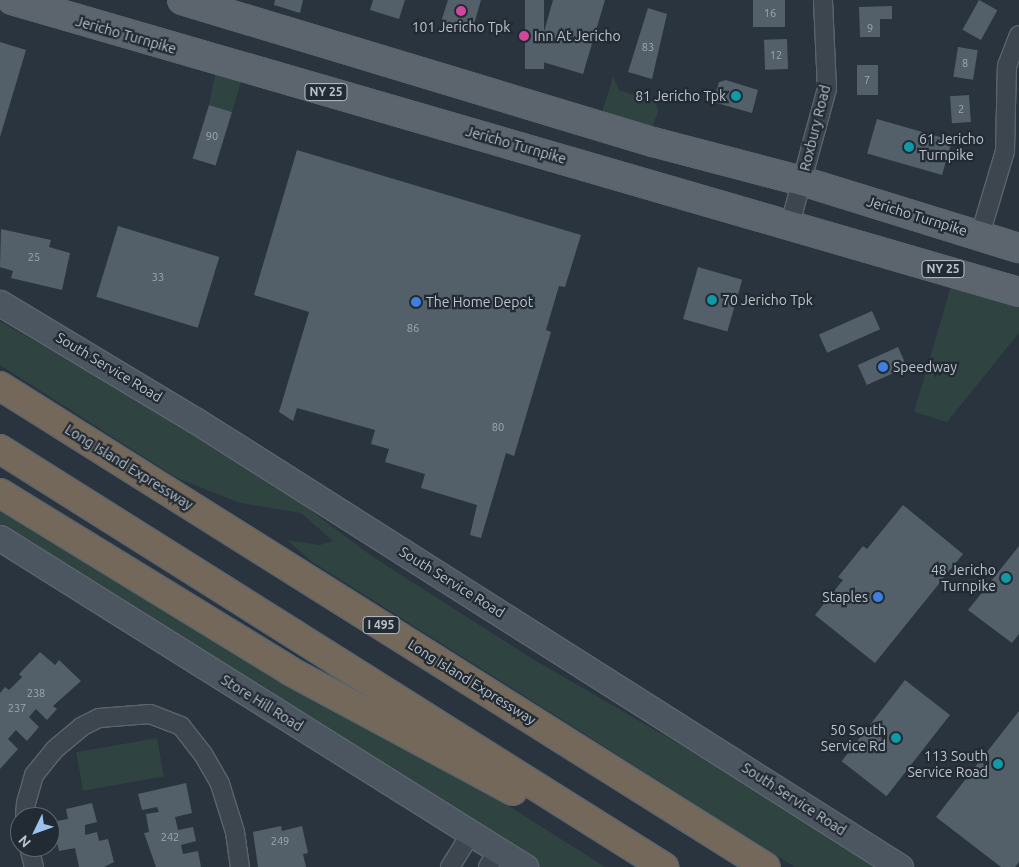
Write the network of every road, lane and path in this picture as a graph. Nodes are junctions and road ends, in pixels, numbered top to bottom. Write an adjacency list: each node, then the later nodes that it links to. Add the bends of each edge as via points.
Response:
1 (12, 0): 6 (main road, Jericho Turnpike / NY 25)
2 (182, 0): 5 (main road, Jericho Turnpike, via 653,142)
3 (823, 0): 5 (street, Roxbury Road, via 827,89)
4 (1019, 35): 7 (street, via 1007,66 1005,151)
5 (802, 181): 6 (street, Roxbury Road); 7 (main road, Jericho Turnpike)
6 (790, 224): 9 (main road, Jericho Turnpike / NY 25)
7 (980, 235): 8 (main road, Jericho Turnpike)
8 (1019, 248)
9 (1019, 292)
10 (0, 303): 24 (main road, South Service Road, via 195,420)
11 (0, 386): 23 (highway, Long Island Expressway / I 495)
12 (0, 448): 22 (highway)
13 (0, 493): 21 (highway, via 290,671)
14 (0, 538): 16 (main road, Store Hill Road)
15 (26, 807): 18 (street, via 34,775 54,750 81,728 99,718 150,714 181,726 204,754 220,784)
16 (471, 834): 17 (main road, Store Hill Road); 19 (street)
17 (493, 858): 20 (main road, Store Hill Road)
18 (240, 867)
19 (450, 867)
20 (525, 867)
21 (653, 867)
22 (664, 867)
23 (766, 867)
24 (900, 867)

